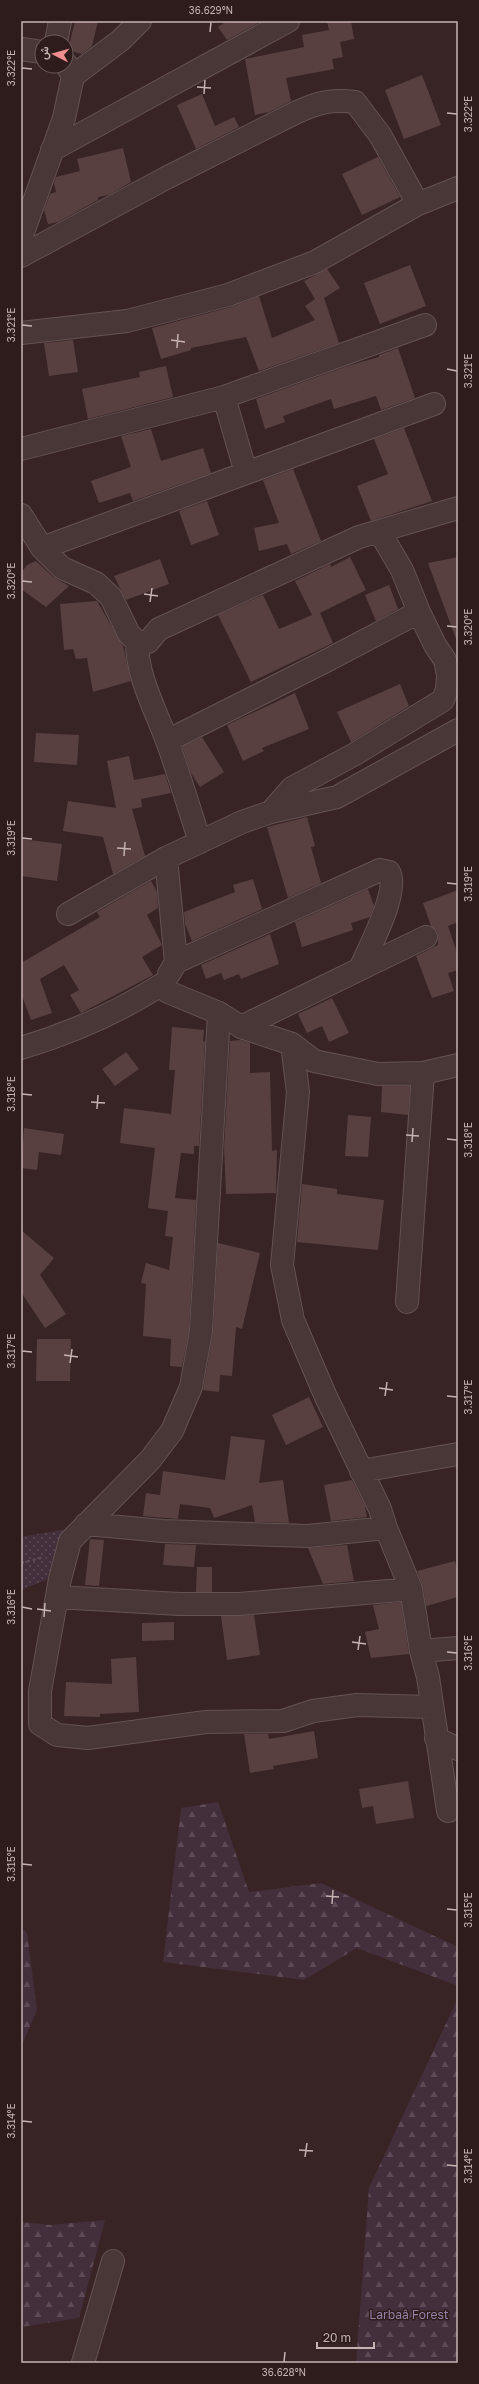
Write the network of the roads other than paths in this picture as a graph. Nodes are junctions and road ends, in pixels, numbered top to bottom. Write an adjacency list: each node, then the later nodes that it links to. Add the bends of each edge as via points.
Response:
1 (60, 21): 4 (street)
2 (140, 21): 7 (street, via 121,40)
3 (288, 21): 9 (street)
4 (58, 34)
5 (21, 49): 6 (street)
6 (34, 51)
7 (74, 68)
8 (70, 74): 9 (street, via 64,118)
9 (52, 150): 11 (street)
10 (458, 188): 12 (street)
11 (29, 195): 13 (street)
12 (418, 204): 14 (street, via 380,135 355,102 336,100 314,104 293,114 166,178); 16 (street, via 315,262 228,295 127,321)
13 (21, 238)
14 (21, 256)
15 (425, 325): 17 (street)
16 (21, 333)
17 (224, 397): 19 (street); 20 (street)
18 (434, 404): 20 (street)
19 (21, 449)
20 (246, 473): 24 (street)
21 (458, 508): 23 (street)
22 (21, 515): 24 (street)
23 (379, 531): 25 (street, via 402,570); 26 (street, via 359,537 159,628 148,642)
24 (42, 548): 26 (street, via 62,568 96,583 111,597 129,634)
25 (419, 612): 28 (street); 29 (street, via 434,645 445,660 448,675 443,700 355,754 292,788)
26 (137, 642): 28 (street, via 137,657 147,692)
27 (458, 730): 29 (street, via 337,797)
28 (167, 741): 30 (street)
29 (272, 812): 30 (street, via 242,822)
30 (200, 842): 31 (street)
31 (166, 858): 32 (street); 34 (street)
32 (68, 914)
33 (426, 937): 35 (street)
34 (176, 962): 35 (street, via 375,872 389,872 392,878 388,902); 36 (street)
35 (360, 969): 38 (street)
36 (161, 985): 37 (street, via 168,992); 40 (street, via 130,1005 68,1034)
37 (218, 1013): 38 (street); 46 (street, via 201,1331 191,1387 172,1431 150,1460)
38 (241, 1027): 39 (street)
39 (292, 1044): 42 (street, via 314,1061 378,1074); 45 (street, via 298,1092 282,1265 293,1320)
40 (21, 1048)
41 (458, 1065): 42 (street)
42 (423, 1073): 43 (street)
43 (407, 1302)
44 (458, 1454): 45 (street)
45 (361, 1471): 47 (street, via 380,1509)
46 (86, 1524): 47 (street, via 163,1531 308,1536); 49 (street, via 70,1541)
47 (386, 1528): 48 (street)
48 (411, 1589): 49 (street, via 239,1604 179,1604); 51 (street)
49 (57, 1597): 52 (street, via 40,1691 40,1724 57,1735 88,1738 206,1722 283,1721 313,1711 356,1705)
50 (458, 1648): 51 (street)
51 (421, 1651): 52 (street)
52 (432, 1707): 53 (street)
53 (436, 1738): 54 (street); 55 (street)
54 (458, 1749)
55 (448, 1811)
56 (113, 2261): 57 (street)
57 (83, 2363)

